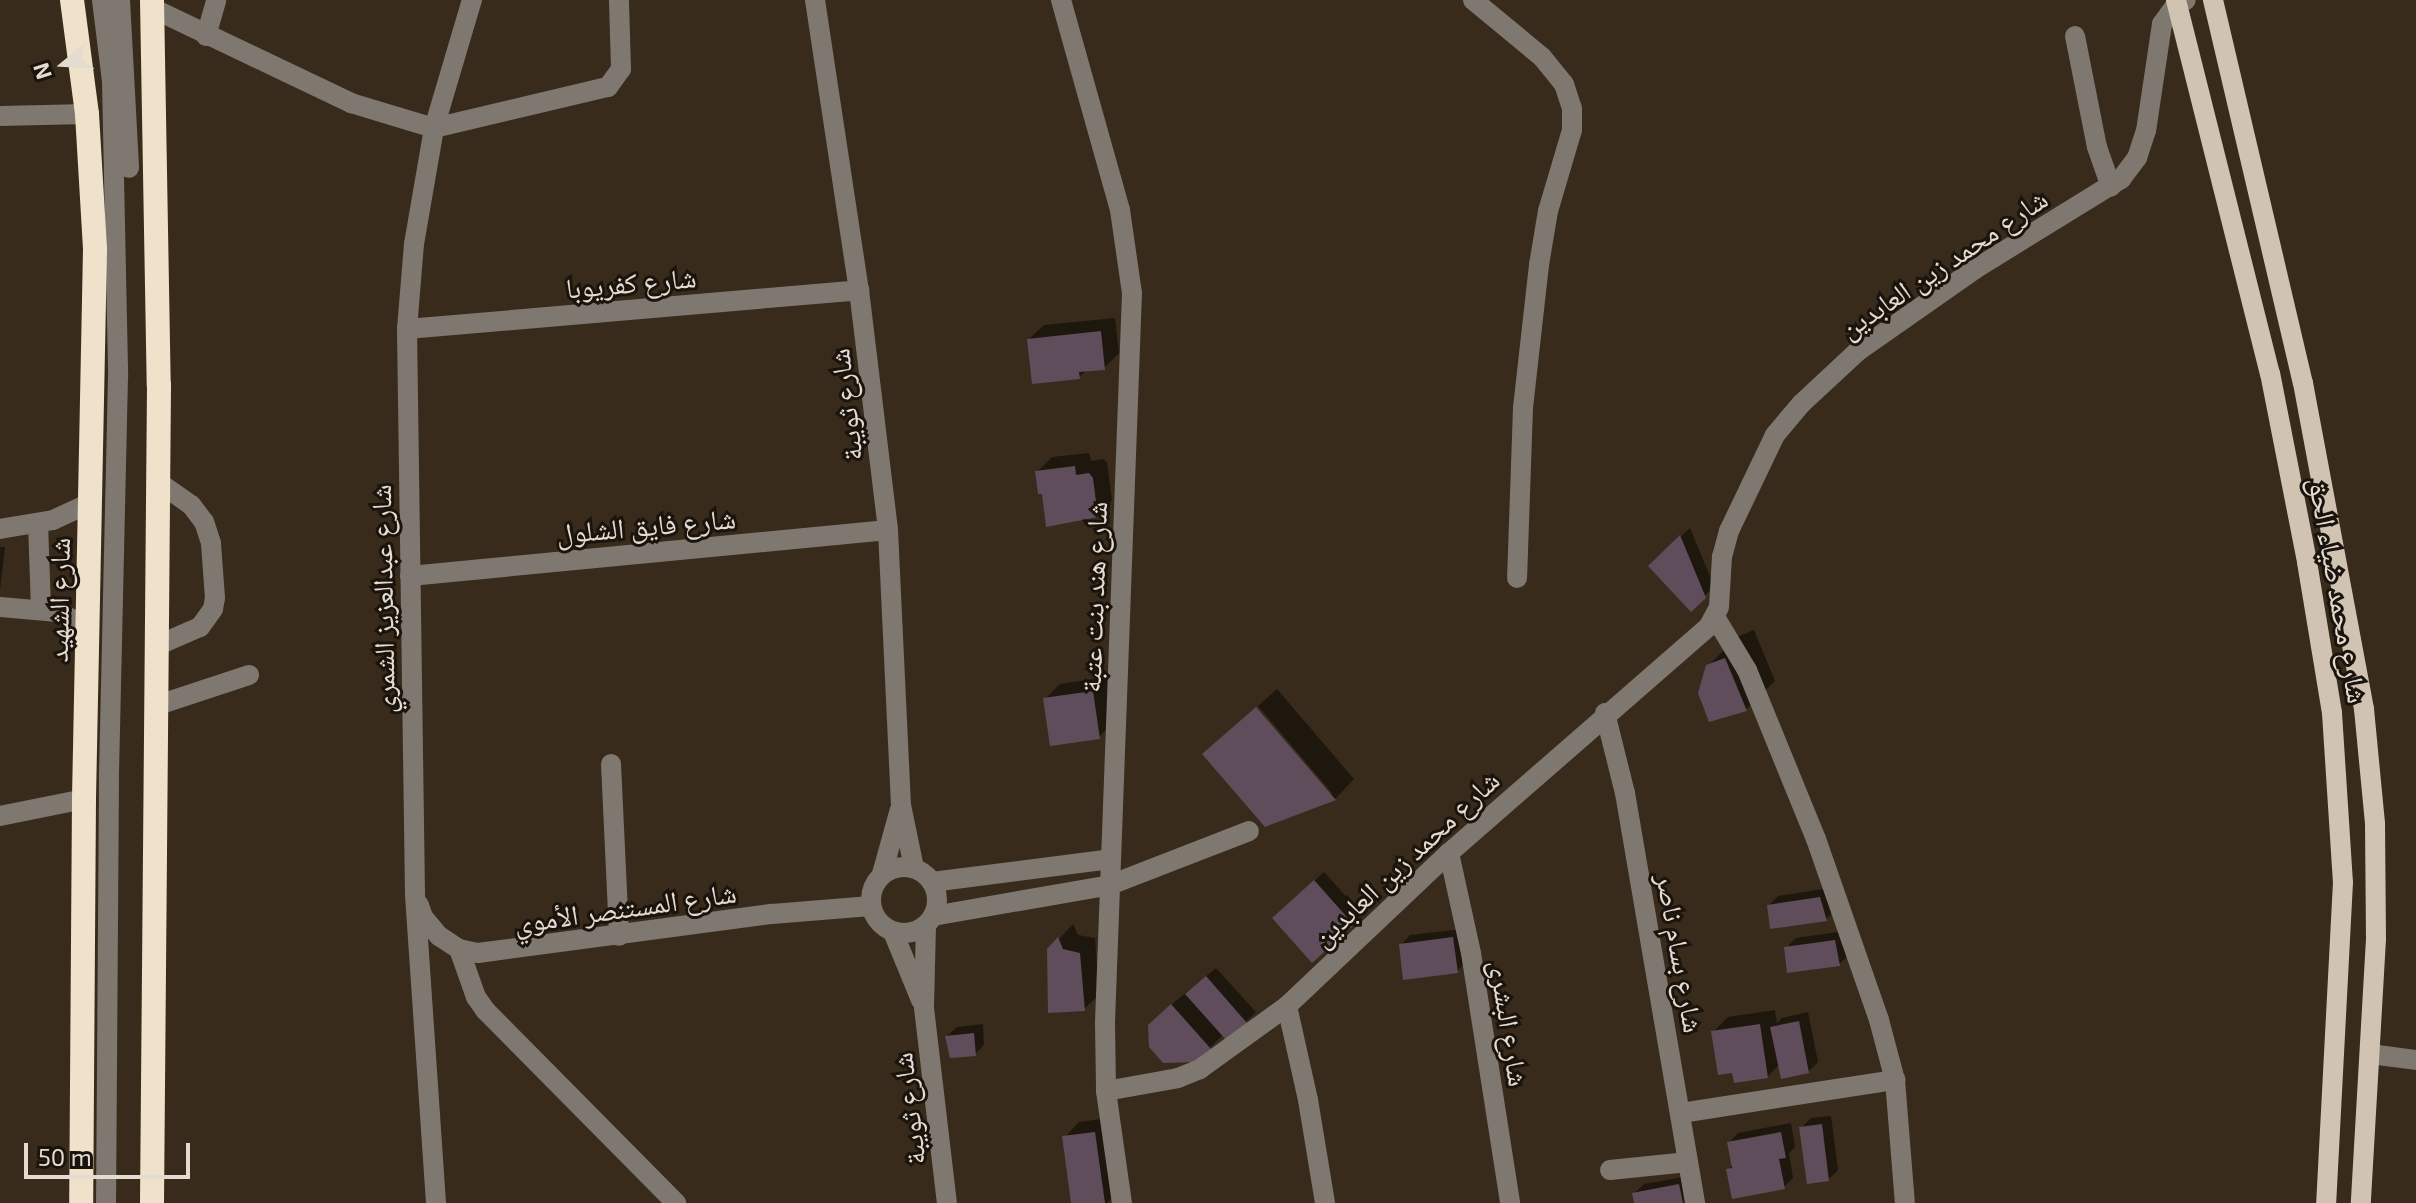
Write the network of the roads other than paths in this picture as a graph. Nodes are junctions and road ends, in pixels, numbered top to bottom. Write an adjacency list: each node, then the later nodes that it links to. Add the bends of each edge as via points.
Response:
1 (72, 0): 15 (highway, شارع الشهيد)
2 (102, 0): 63 (street, via 112,81 118,377)
3 (120, 0): 64 (street, via 130,245 120,717)
4 (216, 0): 13 (street)
5 (472, 0): 17 (street, شارع عبدالعزيز الشمري)
6 (619, 0): 17 (street, via 621,69 608,87)
7 (815, 0): 19 (street, شارع ثويبة)
8 (1061, 0): 42 (street, شارع هند بنت عتبة, via 1120,210 1132,293)
9 (1473, 0): 27 (street, via 1542,57 1564,84 1572,108 1572,130 1548,211 1525,392)
10 (2213, 0): 55 (main road, شارع محمد ضياء الحق, via 2297,352 2364,709 2377,882)
11 (2180, 1): 18 (street, شارع محمد زين العابدين, via 2165,18 2159,36 2142,145 2131,169); 74 (main road, شارع محمد ضياء الحق, via 2270,373 2332,713 2343,882)
12 (152, 4): 13 (street); 21 (highway)
13 (206, 36): 17 (street, via 351,103)
14 (2075, 36): 18 (street, via 2097,147)
15 (87, 114): 16 (street); 22 (highway, شارع الشهيد, via 95,250)
16 (0, 116)
17 (434, 128): 20 (street, شارع عبدالعزيز الشمري, via 414,244)
18 (2111, 187): 30 (street, شارع محمد زين العابدين, via 1916,309 1858,351 1801,404 1775,435 1729,531)
19 (859, 290): 20 (street, شارع كفريوبا); 25 (street, شارع ثويبة)
20 (407, 329): 26 (street, شارع عبدالعزيز الشمري)
21 (159, 483): 32 (highway); 32 (street, via 191,505 204,522 215,598 200,627)
22 (90, 503): 23 (street); 31 (highway, شارع الشهيد)
23 (38, 523): 24 (street); 29 (street)
24 (0, 528)
25 (888, 530): 26 (street, شارع فايق الشلول); 38 (street, شارع ثويبة)
26 (410, 576): 47 (street, شارع عبدالعزيز الشمري)
27 (1517, 578)
28 (0, 607): 29 (street)
29 (41, 609): 31 (street)
30 (1715, 617): 35 (street, شارع محمد زين العابدين); 57 (street, via 1740,654 1816,839)
31 (87, 627): 37 (highway, شارع الشهيد)
32 (156, 646): 34 (highway)
33 (249, 675): 34 (street)
34 (155, 706): 65 (highway)
35 (1605, 713): 41 (street, شارع محمد زين العابدين); 59 (street, شارع بسام ناصر, via 1619,761)
36 (611, 764): 51 (street)
37 (84, 799): 39 (street); 62 (highway, شارع الشهيد)
38 (901, 805): 43 (street, شارع ثويبة); 44 (street, شارع ثويبة)
39 (0, 816)
40 (1249, 831): 46 (street)
41 (1449, 853): 53 (street, شارع محمد زين العابدين); 71 (street, شارع البشرى, via 1471,953)
42 (1111, 859): 45 (street); 46 (street, شارع هند بنت عتبة)
43 (914, 868): 44 (street); 45 (street)
44 (882, 874): 48 (street, via 874,884)
45 (932, 882): 49 (street, via 937,893)
46 (1110, 885): 49 (street); 58 (street, شارع هند بنت عتبة)
47 (415, 894): 52 (street, via 423,917); 66 (street, شارع عبدالعزيز الشمري)
48 (871, 906): 50 (street, via 875,917); 51 (street, شارع المستنصر الأموي)
49 (929, 920): 50 (street, via 916,931); 54 (street, شارع ثويبة)
50 (893, 932): 54 (street, شارع ثويبة)
51 (619, 936): 52 (street, شارع المستنصر الأموي, via 498,953)
52 (459, 949): 67 (street, via 485,1010)
53 (1287, 1006): 58 (street, شارع محمد زين العابدين, via 1191,1073); 70 (street)
54 (924, 1008): 68 (street, شارع ثويبة)
55 (2370, 1054): 56 (street); 75 (main road, شارع محمد ضياء الحق)
56 (2416, 1060)
57 (1895, 1080): 59 (street); 73 (street)
58 (1106, 1091): 69 (street, شارع هند بنت عتبة)
59 (1681, 1113): 60 (street, شارع بسام ناصر)
60 (1688, 1162): 61 (street); 72 (street, شارع بسام ناصر)
61 (1610, 1170)
62 (81, 1203)
63 (106, 1203)
64 (119, 1203)
65 (152, 1203)
66 (436, 1203)
67 (676, 1203)
68 (947, 1203)
69 (1122, 1203)
70 (1325, 1203)
71 (1510, 1203)
72 (1695, 1203)
73 (1905, 1203)
74 (2326, 1203)
75 (2361, 1203)

